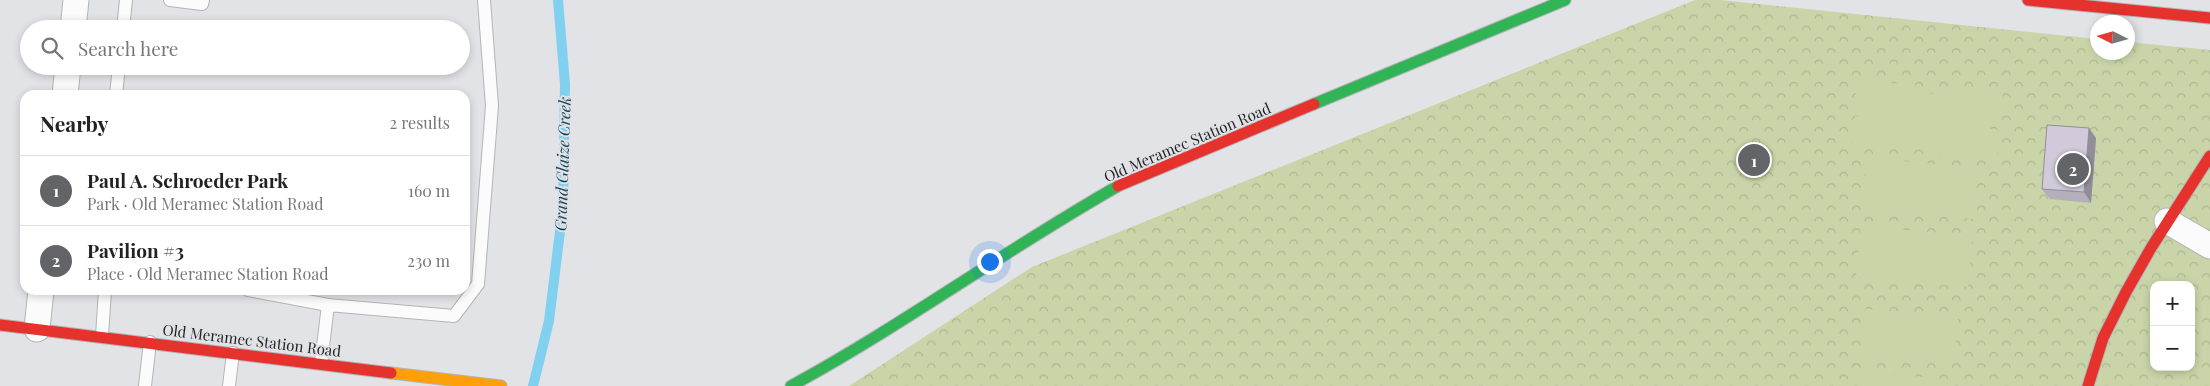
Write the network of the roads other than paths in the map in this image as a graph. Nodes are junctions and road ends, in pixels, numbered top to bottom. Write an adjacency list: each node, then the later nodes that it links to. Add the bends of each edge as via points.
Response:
1 (76, 0): 9 (street)
2 (126, 0): 10 (lane)
3 (170, 0): 4 (lane, via 202,4)
4 (202, 0)
5 (484, 0): 22 (lane, via 492,106 478,284)
6 (1565, 0): 30 (street, Old Meramec Station Road, via 1118,185 1067,214)
7 (2028, 0): 8 (street)
8 (2210, 18)
9 (74, 20)
10 (124, 20)
11 (67, 75): 13 (street)
12 (118, 75): 14 (lane)
13 (66, 90)
14 (117, 90)
15 (2210, 156): 16 (street)
16 (2167, 221): 17 (street); 34 (street, via 2134,275 2102,340)
17 (2210, 246)
18 (41, 295): 25 (street)
19 (105, 295): 26 (lane)
20 (275, 295): 23 (lane)
21 (470, 295): 23 (lane, via 454,316)
22 (470, 295)
23 (328, 305): 29 (lane)
24 (0, 325): 25 (street, Old Meramec Station Road)
25 (37, 329): 26 (street, Old Meramec Station Road)
26 (102, 336): 27 (street, Old Meramec Station Road)
27 (150, 342): 28 (street, Old Meramec Station Road); 32 (lane)
28 (233, 352): 29 (street, Old Meramec Station Road); 33 (lane)
29 (321, 363): 31 (street, Old Meramec Station Road, via 357,372)
30 (805, 383)
31 (495, 385)
32 (145, 386)
33 (228, 386)
34 (2088, 386)

